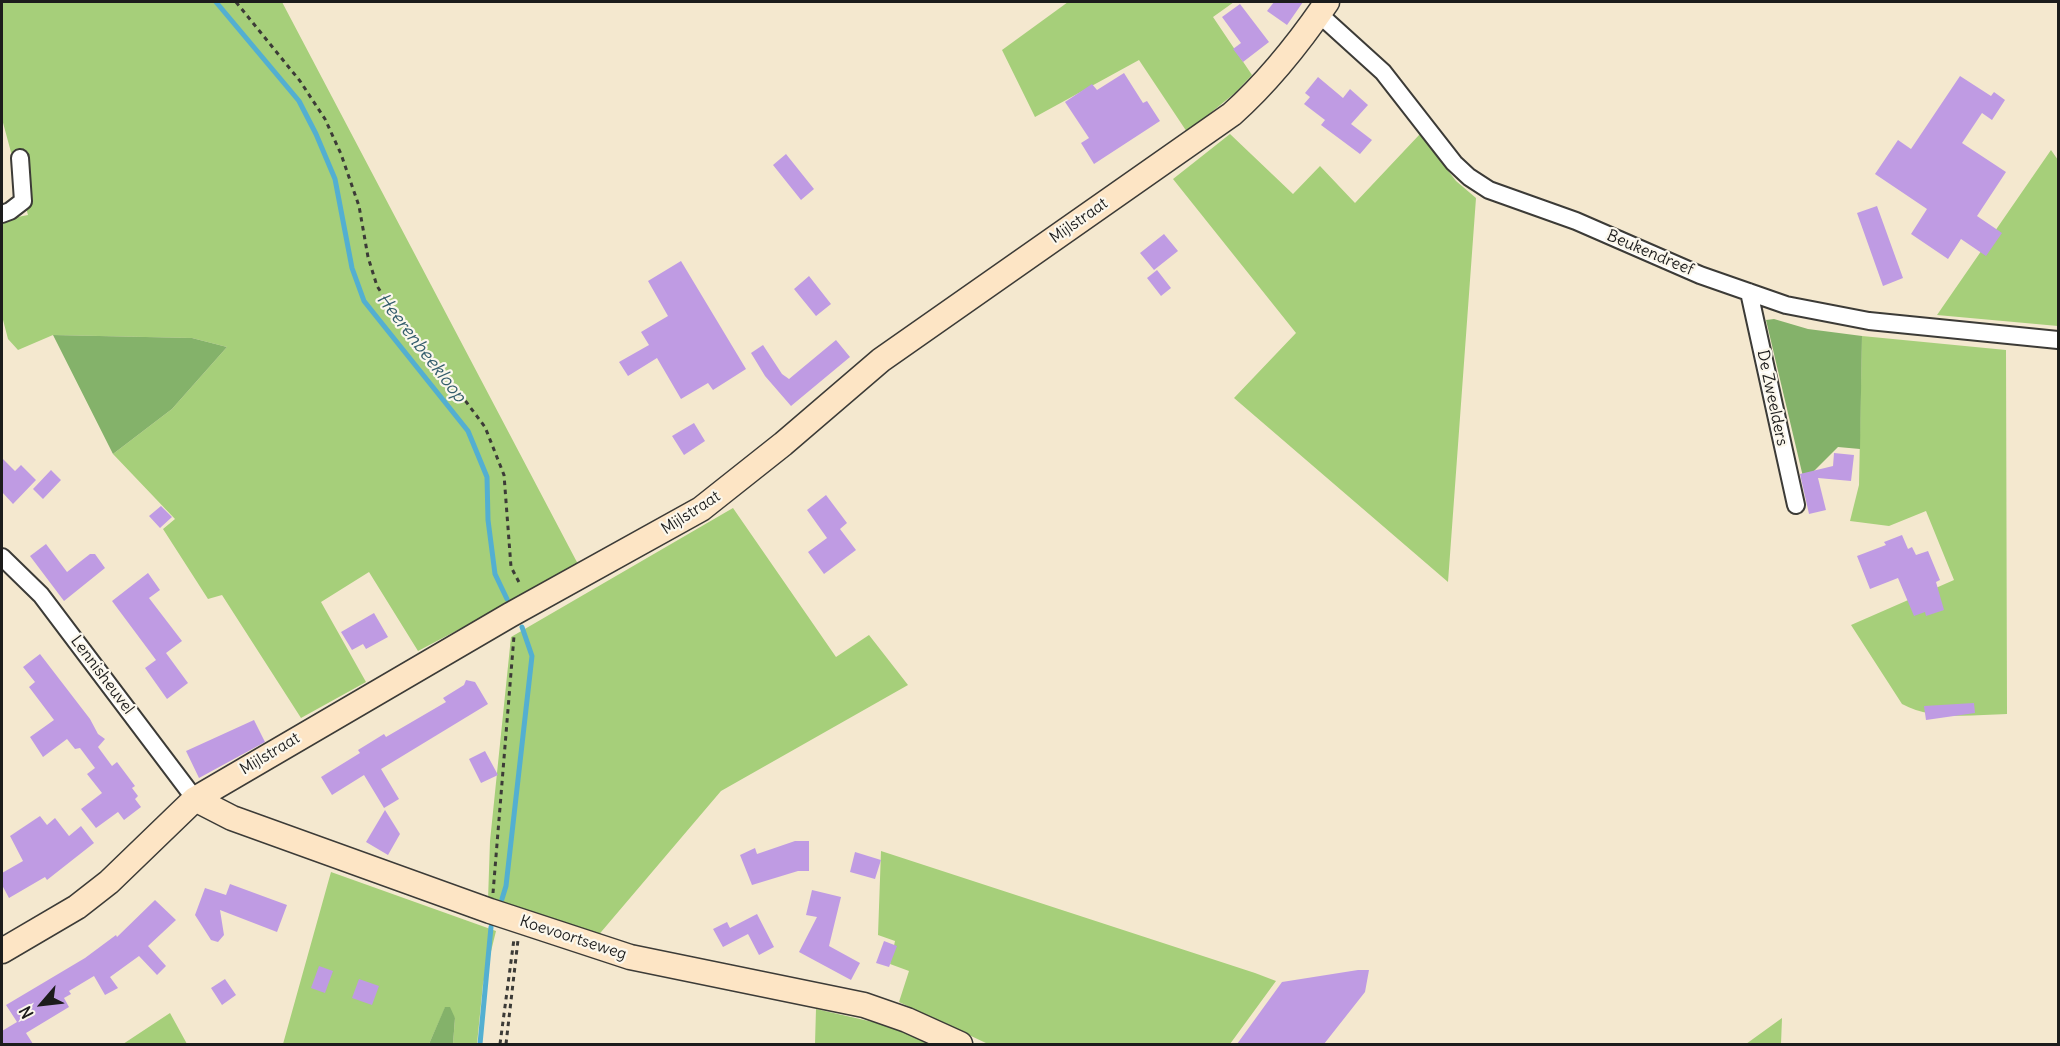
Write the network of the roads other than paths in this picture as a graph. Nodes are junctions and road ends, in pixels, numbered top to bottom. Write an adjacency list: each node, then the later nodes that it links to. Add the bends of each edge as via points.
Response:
1 (1323, 8): 4 (street, Beukendreef, via 1383,72 1468,177 1489,190); 8 (street, Mijlstraat, via 1259,90 1232,114 881,360 701,509 520,609)
2 (20, 158): 3 (street, via 23,201)
3 (2, 214)
4 (1749, 292): 5 (street, Beukendreef, via 1786,305 1869,321); 6 (street, De Zweelders)
5 (2058, 340)
6 (1796, 505)
7 (2, 557): 8 (street, Lennisheuvel, via 41,595)
8 (195, 799): 9 (street, Mijlstraat, via 77,907); 10 (street, Koevoortseweg, via 232,818 517,920 655,964 864,1005)
9 (2, 951)
10 (960, 1044)

